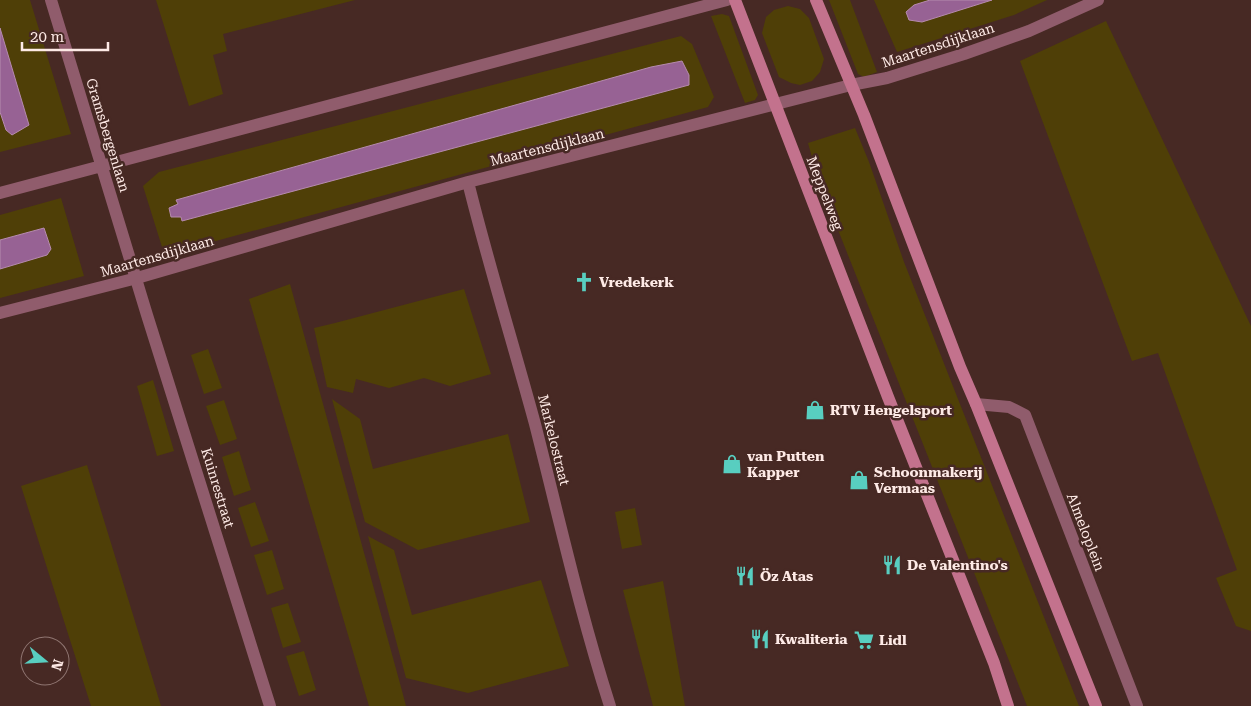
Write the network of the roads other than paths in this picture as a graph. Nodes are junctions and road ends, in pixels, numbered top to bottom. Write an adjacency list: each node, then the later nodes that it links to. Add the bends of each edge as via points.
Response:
1 (51, 0): 8 (street, Gramsbergenlaan)
2 (727, 0): 8 (street)
3 (735, 0): 7 (main road, Meppelweg)
4 (816, 0): 6 (main road)
5 (1098, 0): 6 (street, Maartensdijklaan, via 1029,32 886,78)
6 (852, 85): 7 (street, Maartensdijklaan); 13 (main road)
7 (775, 105): 9 (street, Maartensdijklaan); 16 (main road, Meppelweg)
8 (102, 166): 10 (street); 11 (street, Gramsbergenlaan)
9 (468, 182): 11 (street, Maartensdijklaan); 15 (street, Markelostraat)
10 (0, 193)
11 (137, 278): 12 (street, Maartensdijklaan); 14 (street, Kuinrestraat)
12 (0, 313)
13 (976, 404): 17 (main road); 18 (street, Almeloplein, via 1009,407 1024,416)
14 (270, 706)
15 (610, 706)
16 (1008, 706)
17 (1096, 706)
18 (1137, 706)

